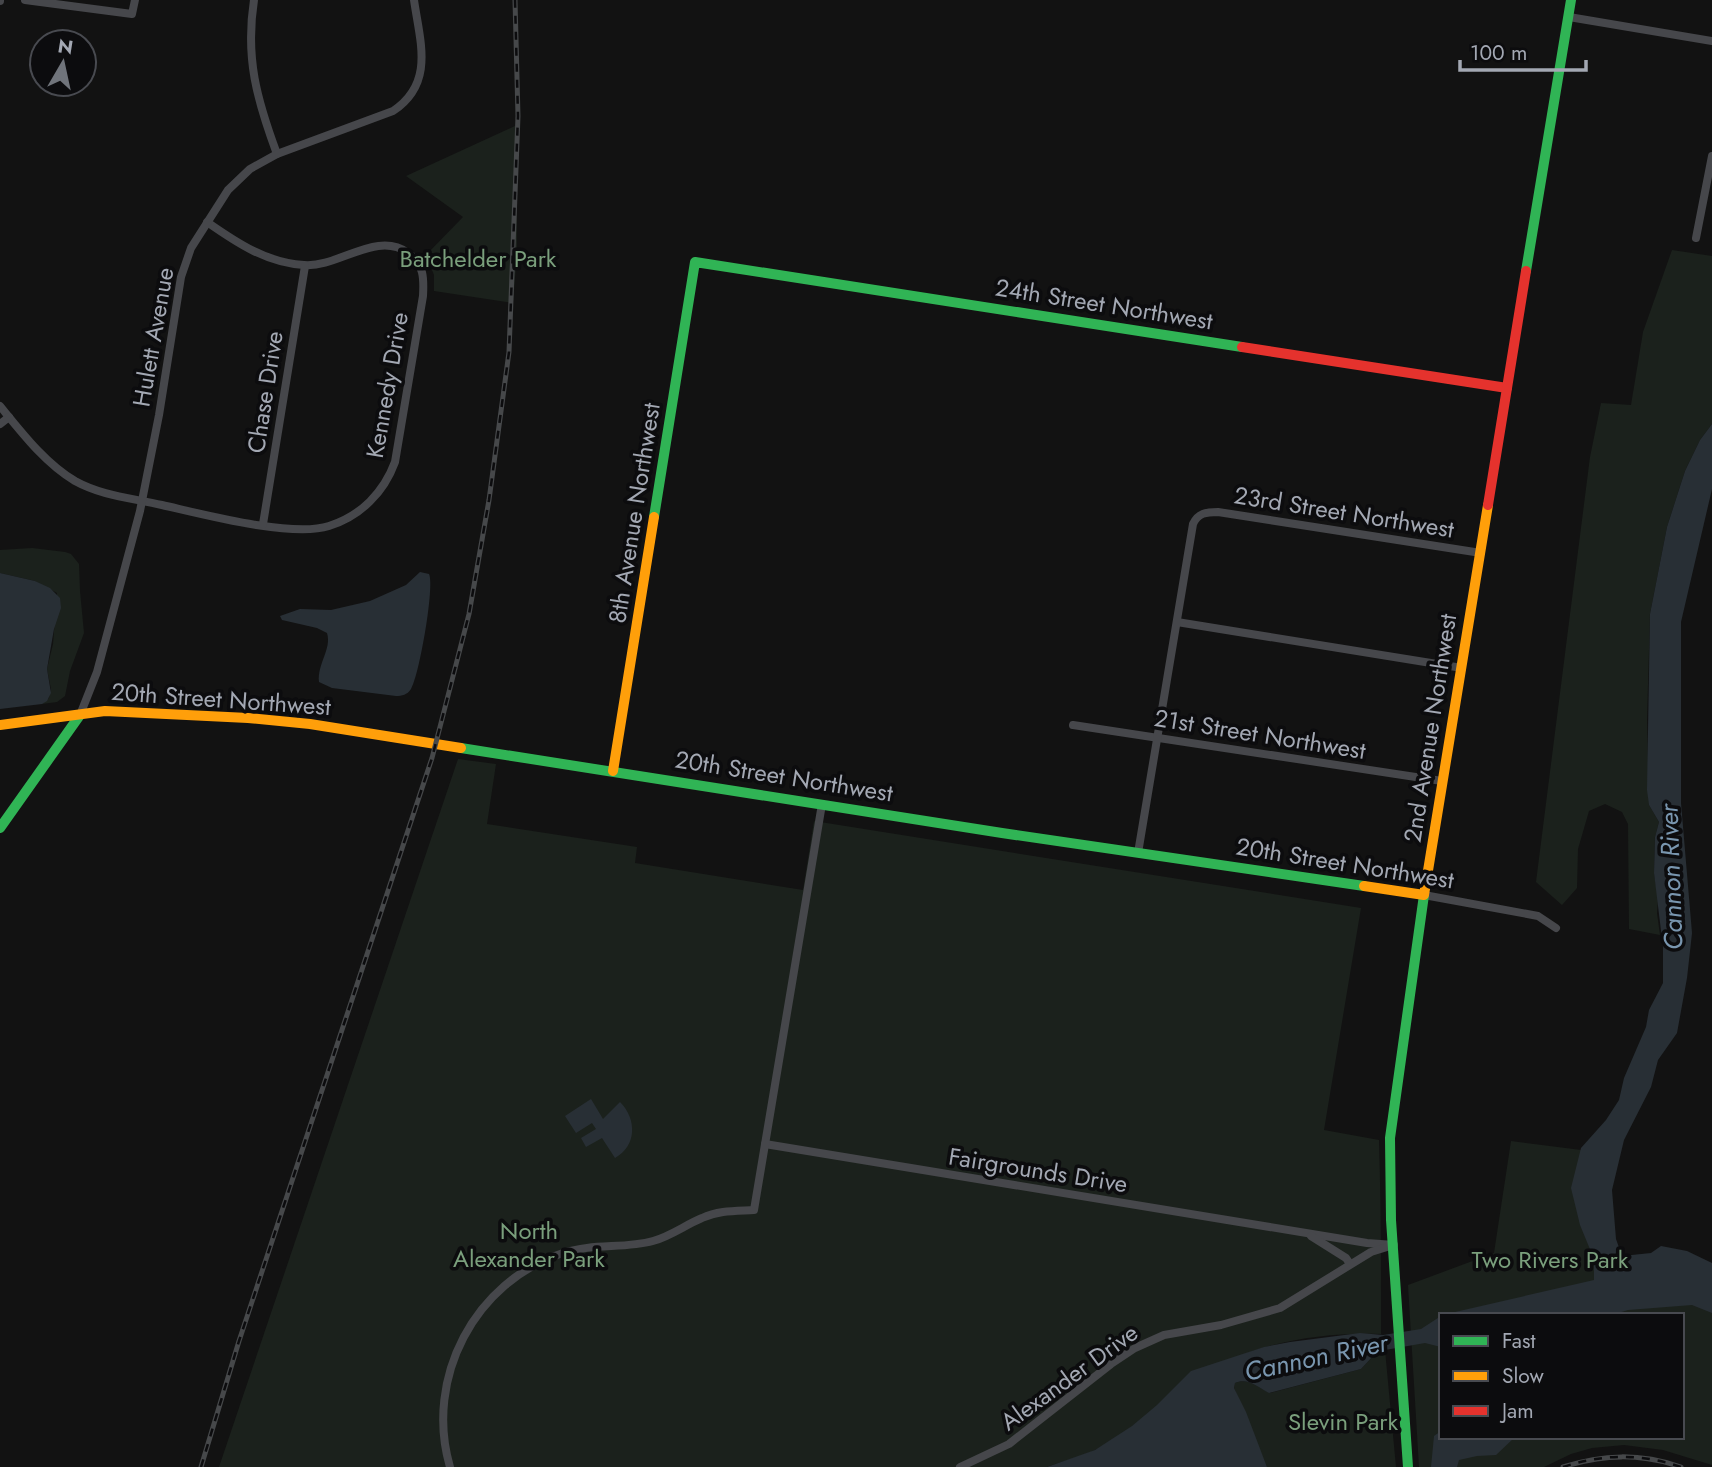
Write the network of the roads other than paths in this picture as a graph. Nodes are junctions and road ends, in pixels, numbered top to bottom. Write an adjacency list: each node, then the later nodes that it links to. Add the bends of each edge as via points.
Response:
1 (25, 0): 2 (street, via 132,14)
2 (135, 0)
3 (254, 0): 8 (street, via 252,75)
4 (414, 0): 8 (street, Hulett Avenue, via 422,68 417,86 401,105)
5 (1572, 0): 6 (main road, 2nd Avenue Northwest)
6 (1569, 17): 7 (street); 14 (main road, 2nd Avenue Northwest)
7 (1712, 41)
8 (277, 154): 10 (street, Hulett Avenue, via 237,179)
9 (1712, 156): 11 (street)
10 (207, 222): 13 (street, Kennedy Drive, via 260,256); 18 (street, Hulett Avenue, via 181,277)
11 (1696, 238)
12 (695, 262): 14 (main road, 24th Street Northwest); 27 (main road, 8th Avenue Northwest)
13 (305, 266): 19 (street, Chase Drive); 19 (street, Kennedy Drive, via 373,247 395,246 417,260 424,276 423,296 395,462 381,490 359,511 328,526 312,530)
14 (1507, 387): 20 (main road, 2nd Avenue Northwest)
15 (0, 407): 16 (street, Kennedy Drive)
16 (9, 417): 17 (street); 18 (street, Kennedy Drive, via 47,460 76,481)
17 (0, 425)
18 (142, 502): 19 (street, Kennedy Drive); 23 (street, Hulett Avenue, via 97,672)
19 (263, 524)
20 (1480, 553): 21 (street, 23rd Street Northwest, via 1202,513 1193,524); 22 (main road, 2nd Avenue Northwest)
21 (1177, 622): 22 (street); 26 (street)
22 (1462, 668): 28 (main road, 2nd Avenue Northwest)
23 (80, 715): 24 (main road, 20th Street Northwest); 27 (main road, 20th Street Northwest, via 145,712 299,722); 30 (main road)
24 (0, 725)
25 (1073, 725): 26 (street, 21st Street Northwest)
26 (1157, 738): 28 (street, 21st Street Northwest); 31 (street)
27 (613, 771): 29 (main road, 20th Street Northwest)
28 (1443, 781): 32 (main road, 2nd Avenue Northwest)
29 (822, 804): 31 (main road, 20th Street Northwest); 34 (street)
30 (0, 828)
31 (1138, 853): 32 (main road, 20th Street Northwest)
32 (1424, 895): 33 (street, 20th Street Northwest, via 1538,916); 36 (main road, 2nd Avenue Northwest, via 1391,1122)
33 (1556, 928)
34 (765, 1144): 35 (street, Fairgrounds Drive); 39 (street, via 754,1210 709,1215 643,1243 572,1250 540,1262 508,1282 474,1318 452,1364 443,1411)
35 (1305, 1233): 36 (street, Fairgrounds Drive); 37 (street, Fairgrounds Drive)
36 (1394, 1245): 37 (street, Alexander Drive); 38 (main road, 2nd Avenue Northwest)
37 (1350, 1264): 40 (street, Alexander Drive, via 1280,1308 1164,1335 1135,1348 1009,1444)
38 (1408, 1466)
39 (450, 1467)
40 (960, 1467)

